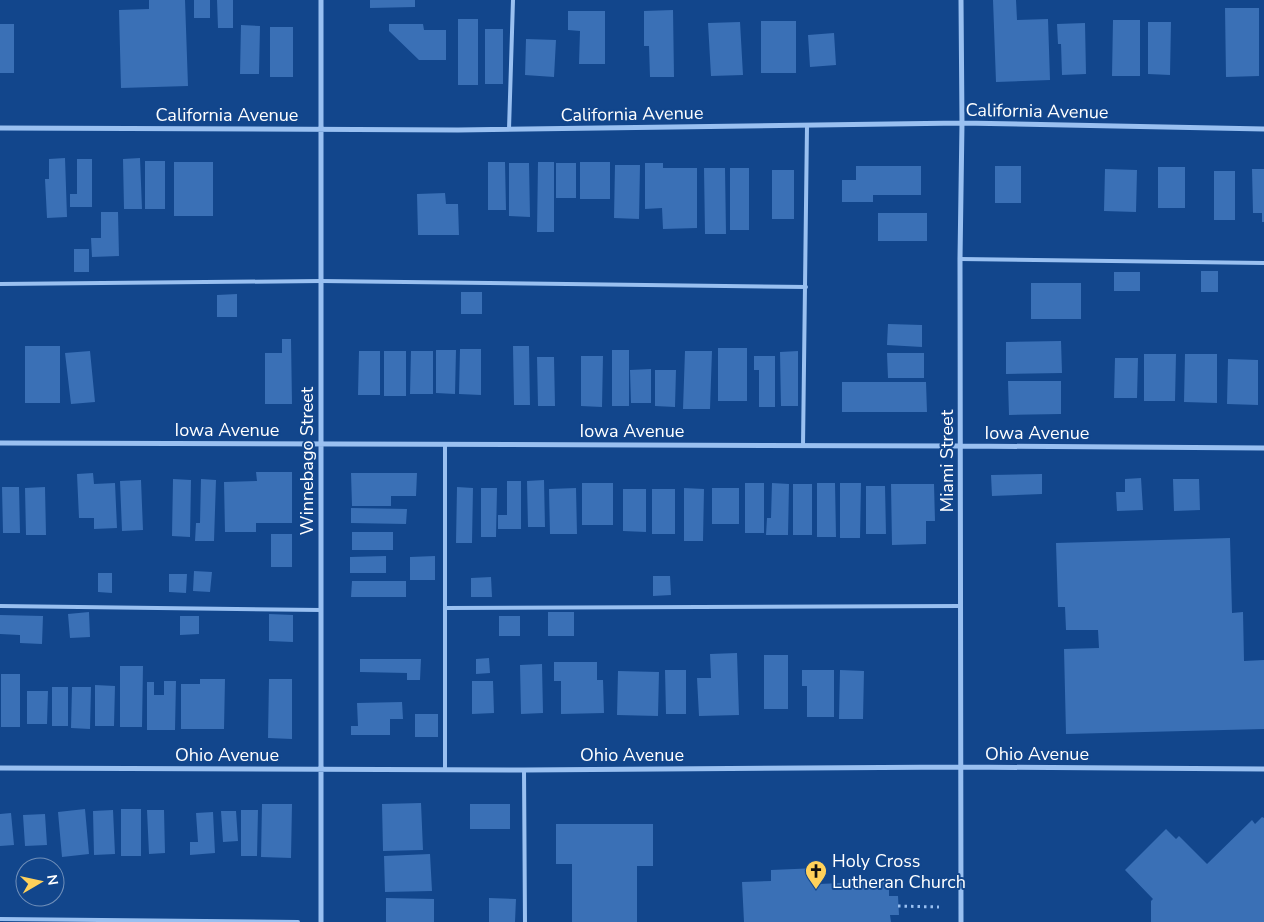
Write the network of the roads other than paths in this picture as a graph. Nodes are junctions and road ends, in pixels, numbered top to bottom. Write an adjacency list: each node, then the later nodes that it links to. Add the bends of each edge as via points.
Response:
1 (321, 0): 7 (street, Winnebago Street)
2 (513, 0): 8 (lane)
3 (961, 0): 4 (street, Miami Street)
4 (962, 124): 5 (street, California Avenue); 9 (street, California Avenue); 10 (street, Miami Street)
5 (807, 126): 8 (street, California Avenue); 14 (lane)
6 (0, 128): 7 (street, California Avenue)
7 (321, 129): 8 (street, California Avenue); 12 (street, Winnebago Street)
8 (509, 129)
9 (1264, 129)
10 (960, 259): 11 (lane); 19 (street, Miami Street)
11 (1264, 263)
12 (321, 281): 13 (lane); 14 (lane); 16 (street, Winnebago Street)
13 (0, 284)
14 (806, 287): 18 (lane)
15 (0, 443): 16 (street, Iowa Avenue)
16 (321, 444): 17 (street, Iowa Avenue); 24 (street, Winnebago Street)
17 (445, 444): 18 (street, Iowa Avenue); 23 (lane)
18 (803, 446): 19 (street, Iowa Avenue)
19 (960, 446): 20 (street, Iowa Avenue); 22 (street, Miami Street)
20 (1264, 448)
21 (0, 606): 24 (lane)
22 (961, 606): 23 (lane); 25 (street, Miami Street)
23 (445, 608): 28 (lane)
24 (321, 610): 27 (street, Winnebago Street)
25 (961, 767): 29 (street, Ohio Avenue); 30 (street, Ohio Avenue); 35 (street, Miami Street)
26 (0, 768): 27 (street, Ohio Avenue)
27 (321, 769): 28 (street, Ohio Avenue); 33 (street, Winnebago Street)
28 (445, 769): 30 (street, Ohio Avenue)
29 (1264, 769)
30 (524, 770): 34 (lane)
31 (0, 919): 32 (lane)
32 (298, 922)
33 (321, 922)
34 (525, 922)
35 (961, 922)

